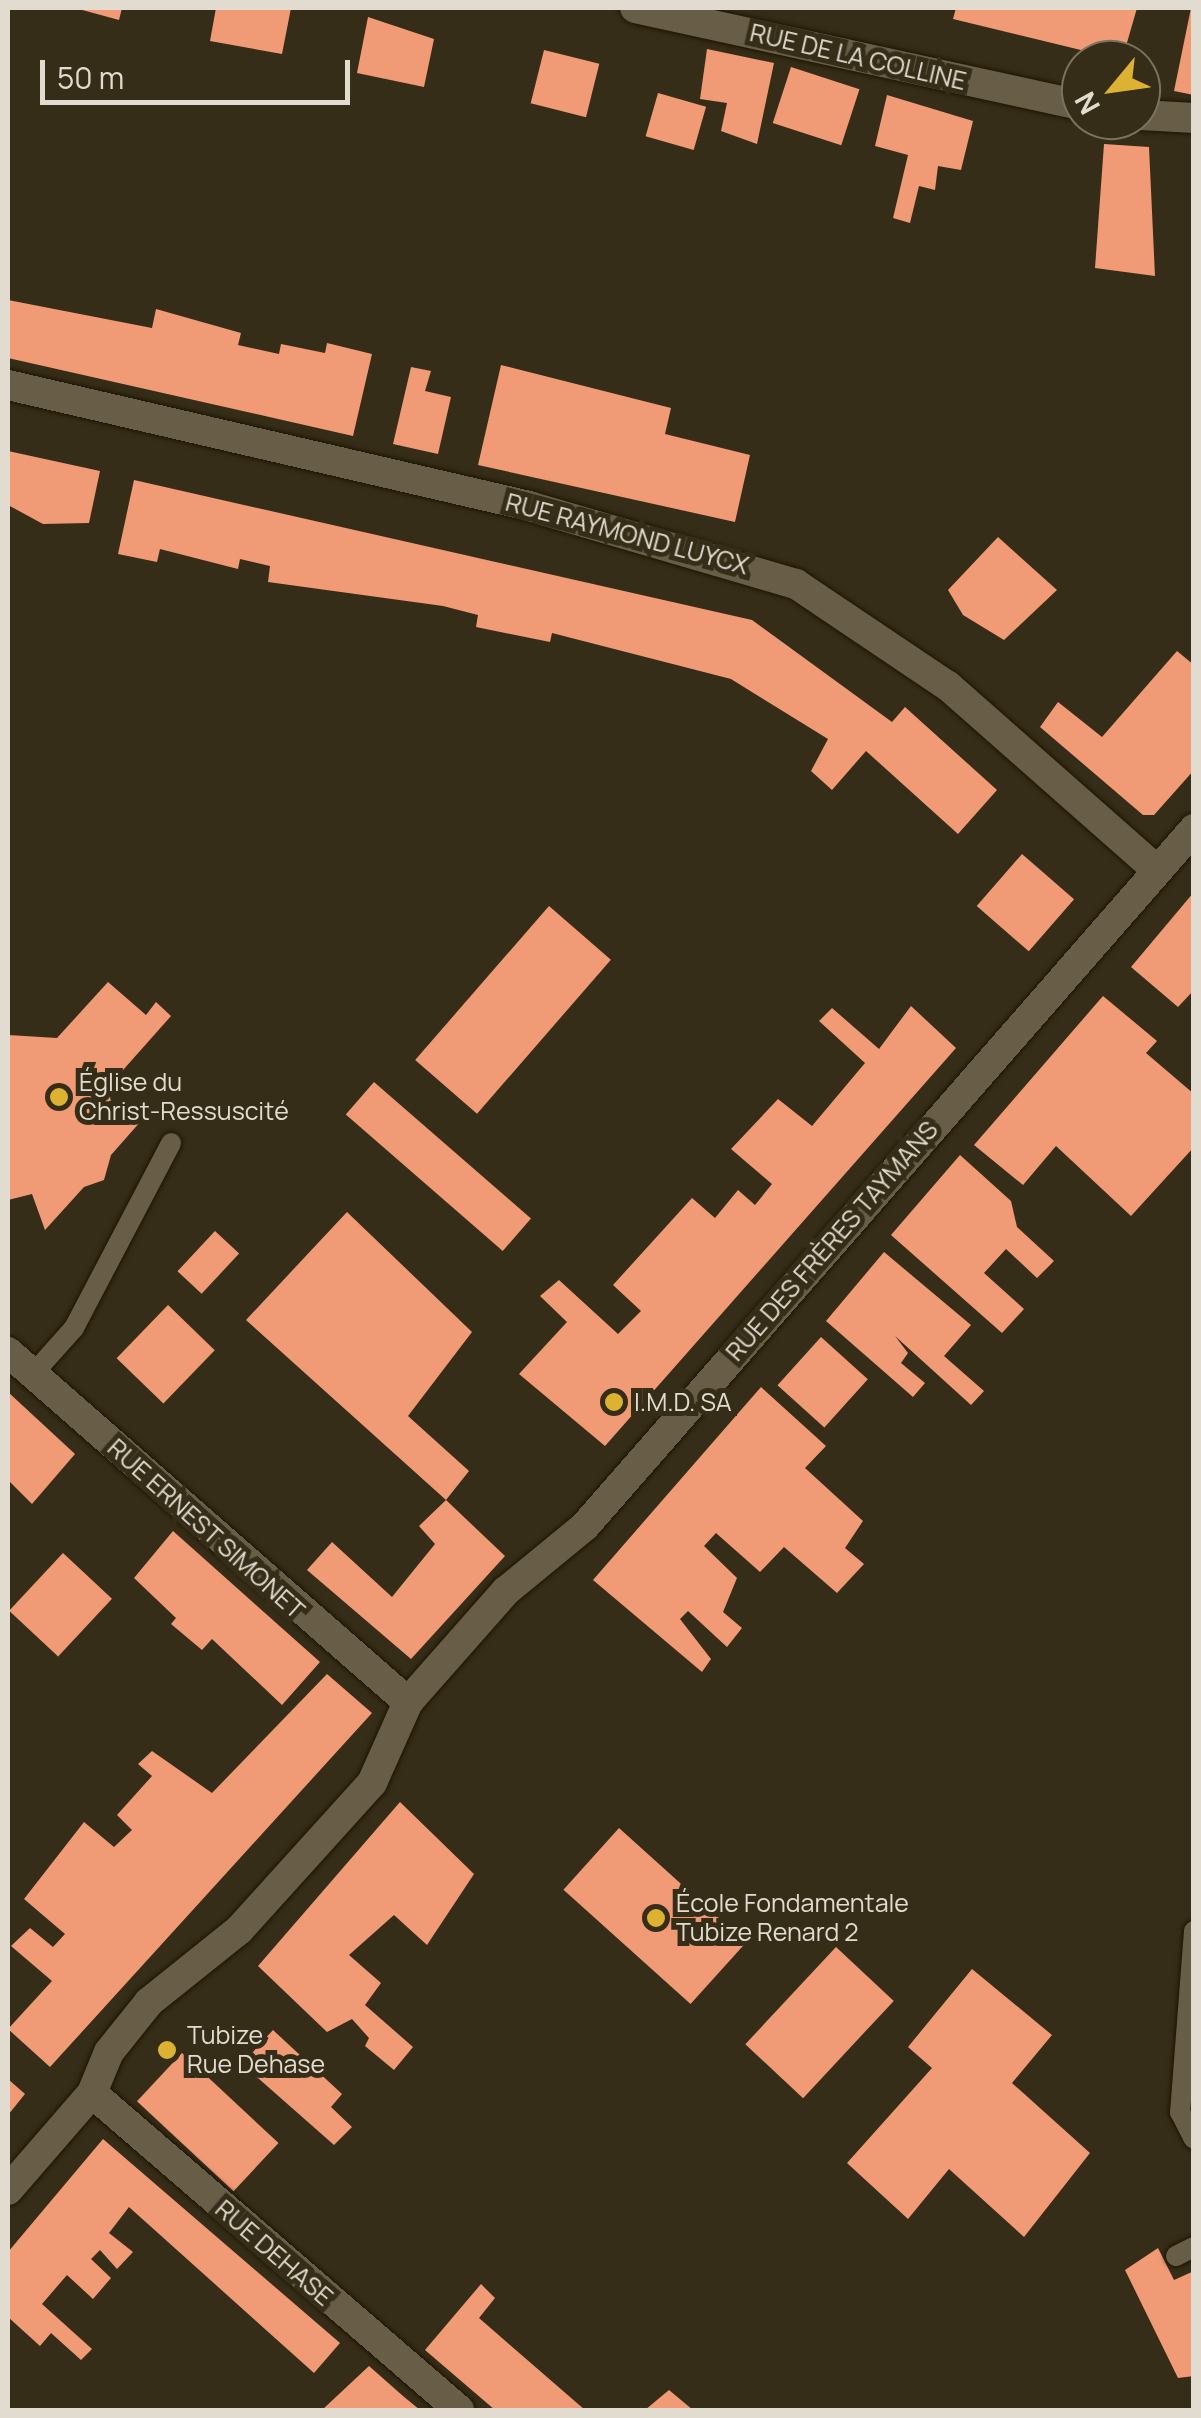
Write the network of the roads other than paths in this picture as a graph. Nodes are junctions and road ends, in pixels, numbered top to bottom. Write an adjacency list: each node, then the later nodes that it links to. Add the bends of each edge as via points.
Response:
1 (635, 8): 2 (street, RUE DE LA COLLINE)
2 (1061, 101)
3 (1161, 116): 4 (street)
4 (1194, 118)
5 (8, 386): 7 (street, RUE RAYMOND LUYCX, via 529,506 796,584 948,686)
6 (1194, 829): 7 (street, RUE DES FRÈRES TAYMANS)
7 (1157, 870): 11 (street, RUE DES FRÈRES TAYMANS, via 584,1526 506,1591)
8 (171, 1143): 10 (lane, via 74,1328)
9 (8, 1352): 10 (street, RUE ERNEST SIMONET)
10 (32, 1374): 11 (street, RUE ERNEST SIMONET)
11 (408, 1702): 13 (street, RUE DES FRÈRES TAYMANS, via 372,1783 239,1930 149,2002 109,2052)
12 (1194, 1931): 14 (lane, via 1180,2112)
13 (92, 2093): 15 (street, RUE DES FRÈRES TAYMANS); 16 (street, RUE DEHASE)
14 (1194, 2139)
15 (8, 2190)
16 (458, 2410)

